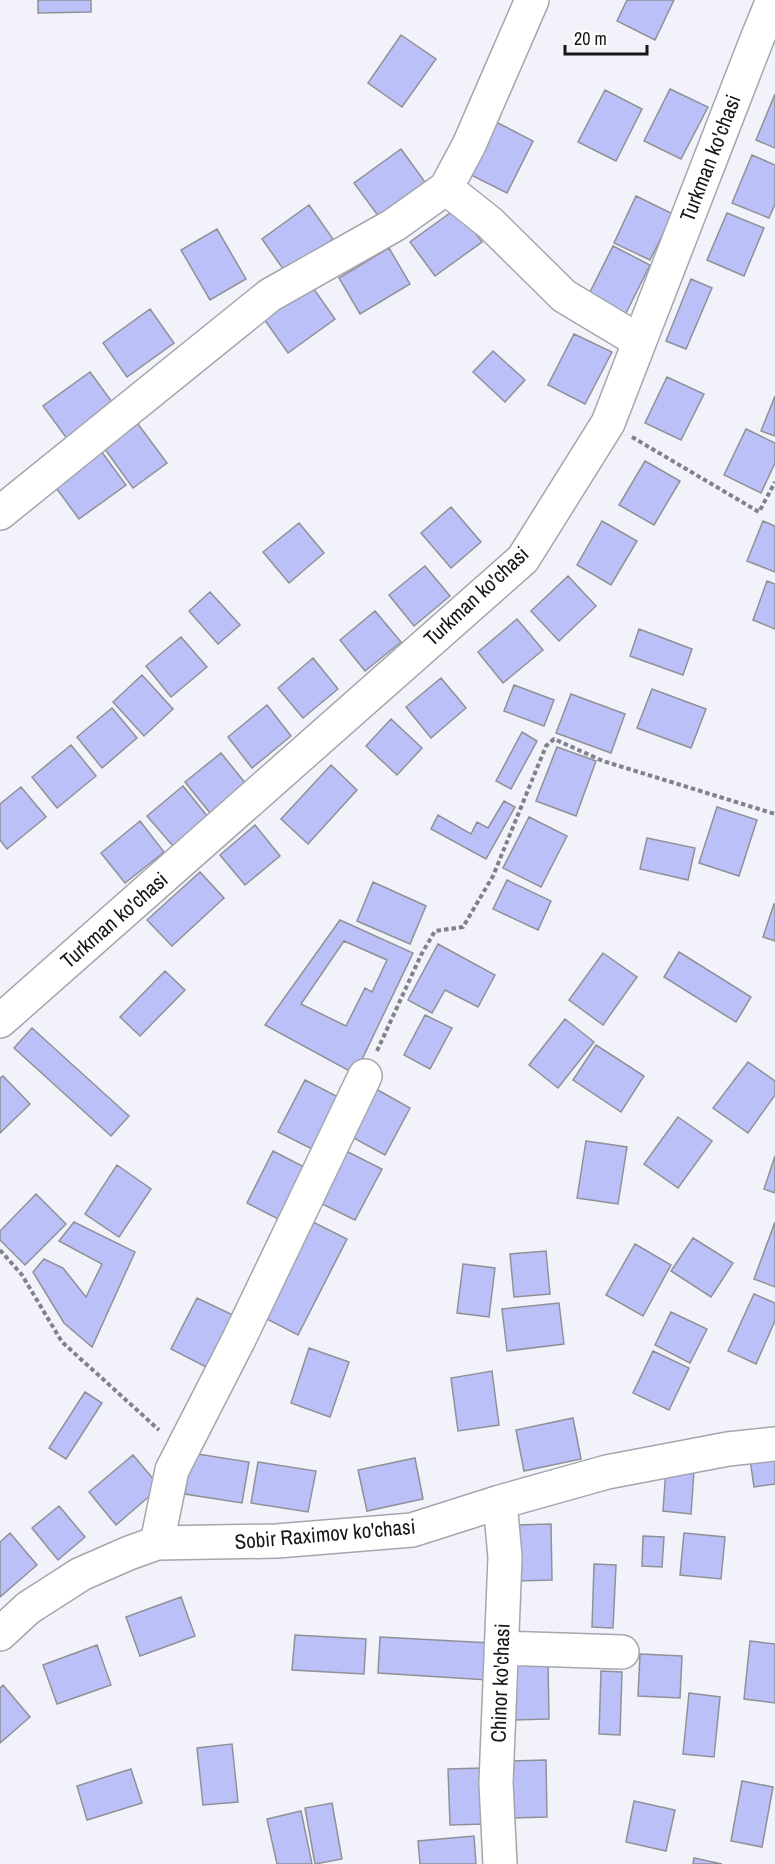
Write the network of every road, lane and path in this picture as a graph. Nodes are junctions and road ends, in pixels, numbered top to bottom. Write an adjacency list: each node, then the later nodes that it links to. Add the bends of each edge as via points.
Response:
1 (532, 0): 3 (street, via 469,145)
2 (773, 0): 4 (street, Turkman ko'chasi)
3 (446, 188): 4 (street, via 490,224 564,296); 7 (street, via 394,225 270,295)
4 (639, 341): 5 (street, Turkman ko'chasi)
5 (608, 423): 6 (path, via 759,512); 9 (street, Turkman ko'chasi, via 523,558)
6 (775, 482)
7 (0, 513)
8 (775, 814): 10 (path, via 603,761 554,740 546,746 493,876 463,927 435,931)
9 (0, 1021)
10 (365, 1076): 13 (street)
11 (0, 1250): 13 (path, via 22,1275 62,1342)
12 (775, 1444): 14 (street, Sobir Raximov ko'chasi, via 607,1472)
13 (182, 1451): 15 (street, via 172,1470)
14 (500, 1502): 15 (street, Sobir Raximov ko'chasi, via 412,1530 277,1541); 17 (street, Chinor ko'chasi, via 505,1557)
15 (157, 1543): 16 (street, Sobir Raximov ko'chasi, via 81,1574 28,1608)
16 (0, 1634)
17 (501, 1648): 18 (street); 19 (street, Chinor ko'chasi, via 496,1783)
18 (622, 1652)
19 (500, 1864)

